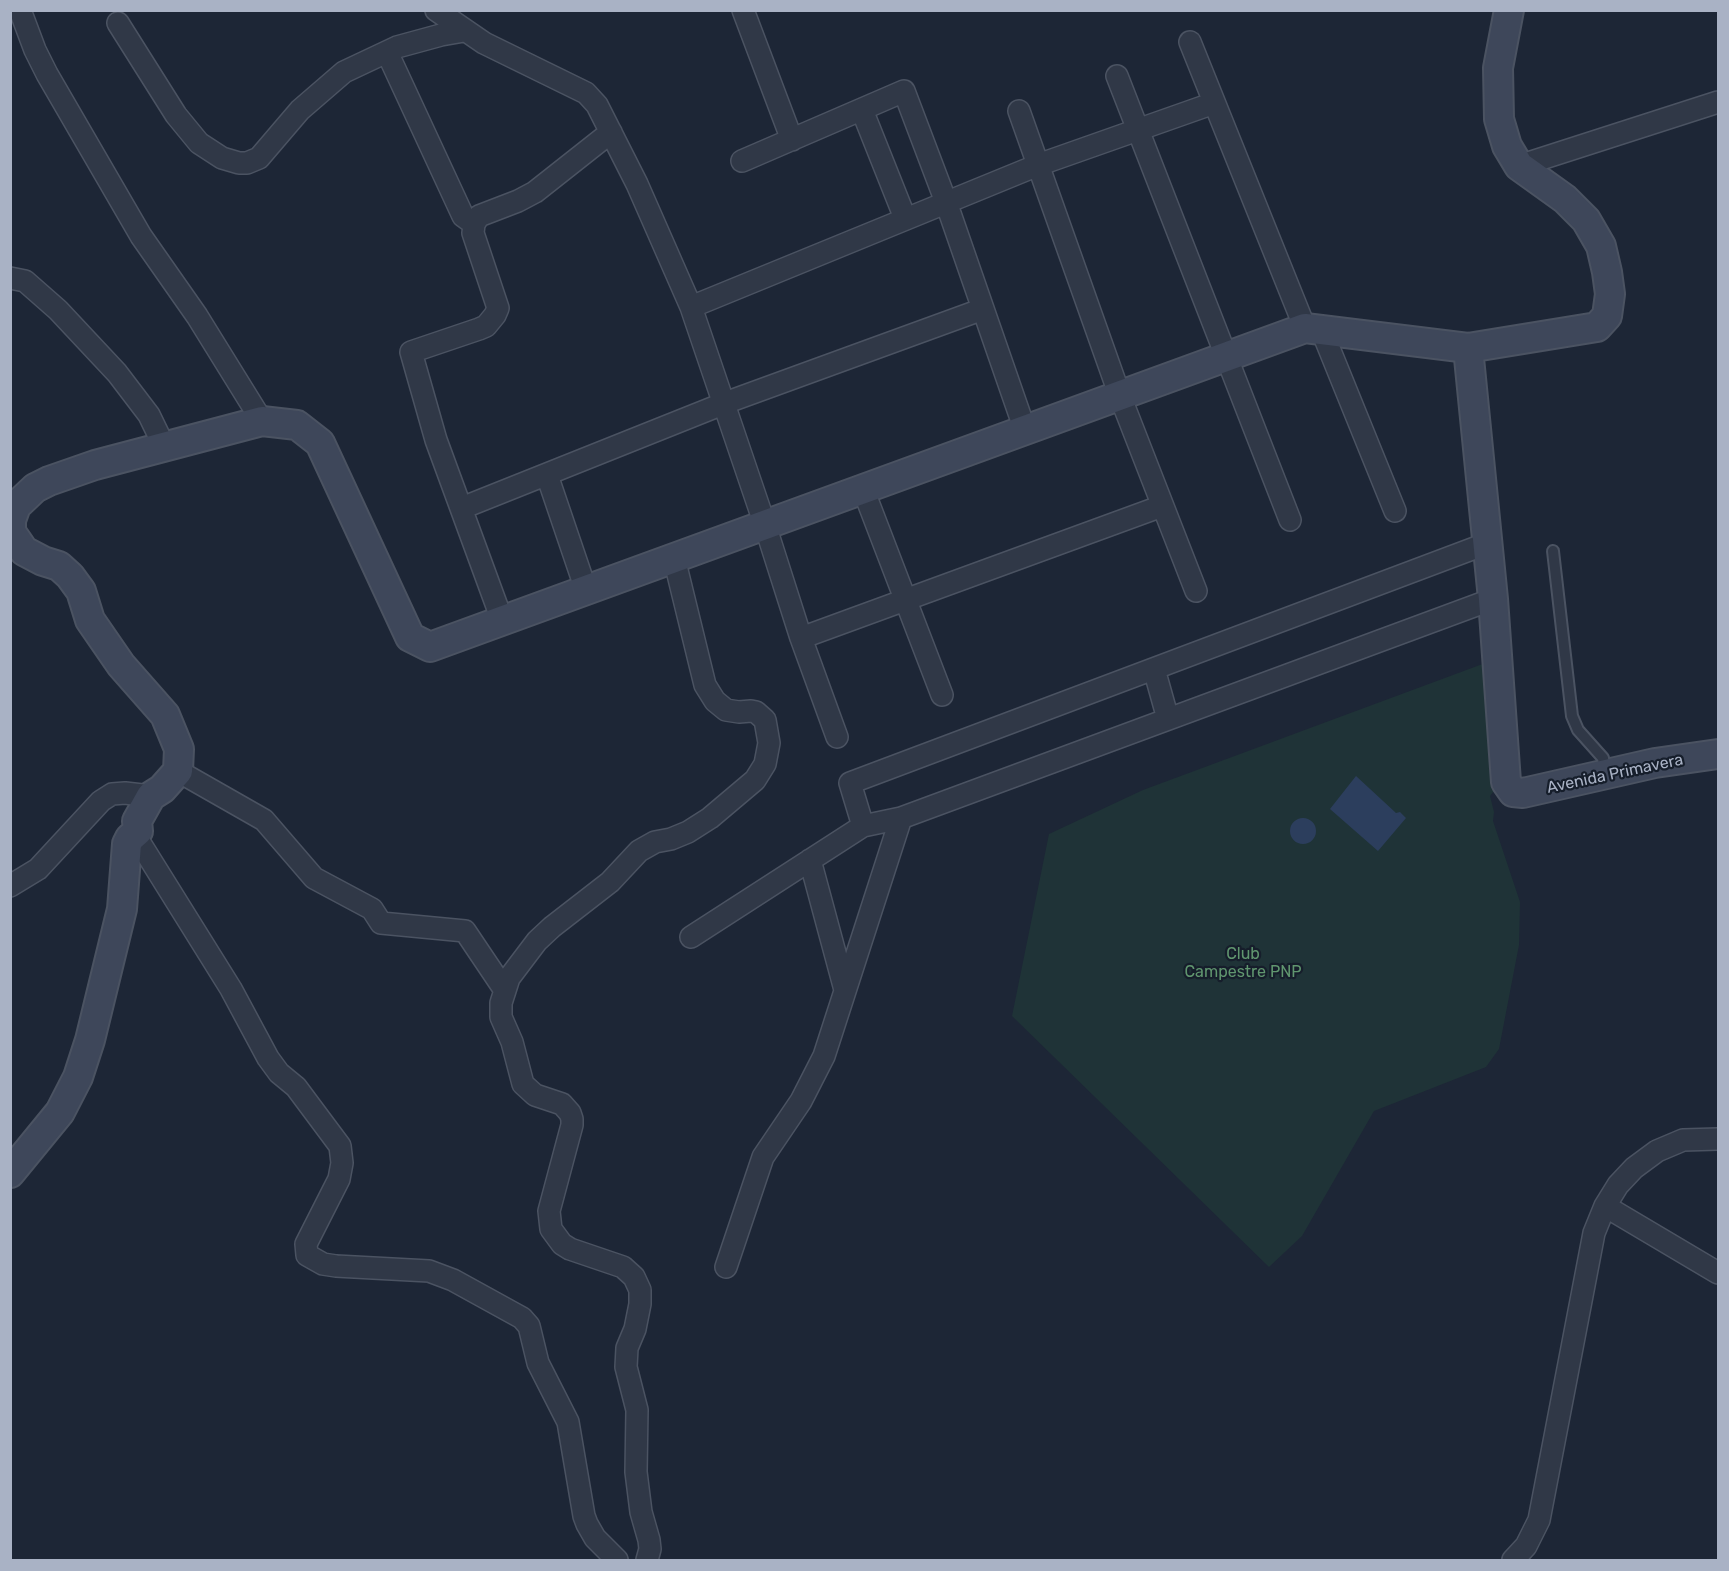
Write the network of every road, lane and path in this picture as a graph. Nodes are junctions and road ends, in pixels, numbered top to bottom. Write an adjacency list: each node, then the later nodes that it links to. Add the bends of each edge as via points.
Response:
1 (20, 10): 31 (street, via 47,74 141,236 197,316)
2 (436, 10): 6 (street)
3 (743, 10): 16 (street)
4 (1509, 10): 19 (street, via 1498,68 1499,119 1507,146)
5 (118, 23): 8 (street, via 191,134 210,151 239,163 259,158 300,110 344,72)
6 (464, 31): 8 (street, via 419,40); 15 (street, via 586,93)
7 (1190, 42): 11 (street)
8 (387, 52): 22 (street, via 463,216)
9 (1117, 76): 14 (street)
10 (1719, 102): 19 (street)
11 (1214, 103): 14 (street); 26 (street)
12 (862, 110): 16 (street); 20 (street, via 904,91); 21 (street)
13 (1019, 111): 18 (street)
14 (1137, 130): 18 (street); 28 (street)
15 (611, 132): 22 (street, via 535,192 483,213); 24 (street)
16 (792, 140): 17 (street)
17 (742, 161)
18 (1038, 165): 20 (street); 29 (street)
19 (1519, 166): 27 (street, via 1565,199 1586,220 1601,246 1607,272 1607,316 1598,327)
20 (946, 202): 21 (street); 25 (street)
21 (905, 218): 24 (street)
22 (474, 224): 37 (street, via 473,233 498,308 495,315 486,326 411,352 436,440)
23 (10, 278): 33 (street, via 25,281 58,310 117,373 149,415)
24 (691, 307): 30 (street)
25 (983, 309): 30 (street); 32 (street)
26 (1313, 330): 27 (street); 28 (street); 38 (street)
27 (1468, 348): 41 (street)
28 (1225, 357): 29 (street); 39 (street)
29 (1120, 396): 32 (street); 36 (street)
30 (725, 403): 34 (street); 40 (street)
31 (262, 421): 33 (street); 48 (street, via 297,425 320,443 410,637 430,647)
32 (1025, 430): 35 (street)
33 (164, 446): 55 (street, via 35,488 16,506 11,532 24,550 58,566 81,591 90,620 121,665 165,715 179,749)
34 (547, 474): 37 (street); 44 (street)
35 (863, 489): 40 (street); 46 (street)
36 (1162, 506): 45 (street); 46 (street)
37 (462, 508): 48 (street)
38 (1395, 511)
39 (1290, 520)
40 (765, 525): 43 (street); 49 (street)
41 (1488, 543): 47 (street); 50 (street)
42 (1552, 551): 56 (lane, via 1572,716 1578,730 1603,758)
43 (674, 558): 44 (street); 64 (street, via 705,685 720,706 756,712 765,720 769,743 765,764 754,780 699,826 639,851 604,887 537,941 515,967)
44 (586, 590): 48 (street)
45 (1196, 591)
46 (905, 599): 49 (street); 51 (street)
47 (1493, 599): 52 (street); 56 (street, Avenida Primavera, via 1506,782 1513,792 1523,793)
48 (502, 620)
49 (801, 638): 53 (street)
50 (1154, 669): 52 (street); 59 (street, via 850,783)
51 (942, 695)
52 (1168, 719): 58 (street)
53 (837, 737)
54 (1719, 754): 56 (street, Avenida Primavera)
55 (178, 771): 57 (street); 64 (street, via 264,820 314,878 372,909 381,923 465,931)
56 (1606, 775)
57 (151, 796): 60 (street, via 136,821); 62 (street, via 112,794 101,801 38,869)
58 (901, 818): 59 (street); 65 (street)
59 (863, 826): 61 (street)
60 (138, 831): 67 (street, via 127,844 122,909 78,1077 60,1112); 71 (street, via 140,843 231,989 268,1058 296,1087 340,1146 339,1179 306,1244 308,1255 336,1266 429,1271 522,1318 529,1326 538,1363 568,1422 584,1516 595,1538)
61 (810, 860): 63 (street); 65 (street)
62 (10, 886)
63 (691, 937)
64 (504, 989): 72 (street, via 501,1017 523,1084 535,1095 562,1104 572,1119 549,1210 551,1230 570,1249 623,1266 640,1290 626,1358 637,1410 636,1472 649,1540)
65 (845, 990): 69 (street, via 824,1056 801,1101 763,1157)
66 (1719, 1139): 68 (street, via 1683,1140 1657,1151 1618,1185)
67 (10, 1173)
68 (1605, 1206): 70 (street); 73 (street, via 1593,1233 1539,1520 1526,1546)
69 (726, 1267)
70 (1719, 1273)
71 (617, 1560)
72 (647, 1560)
73 (1513, 1560)

